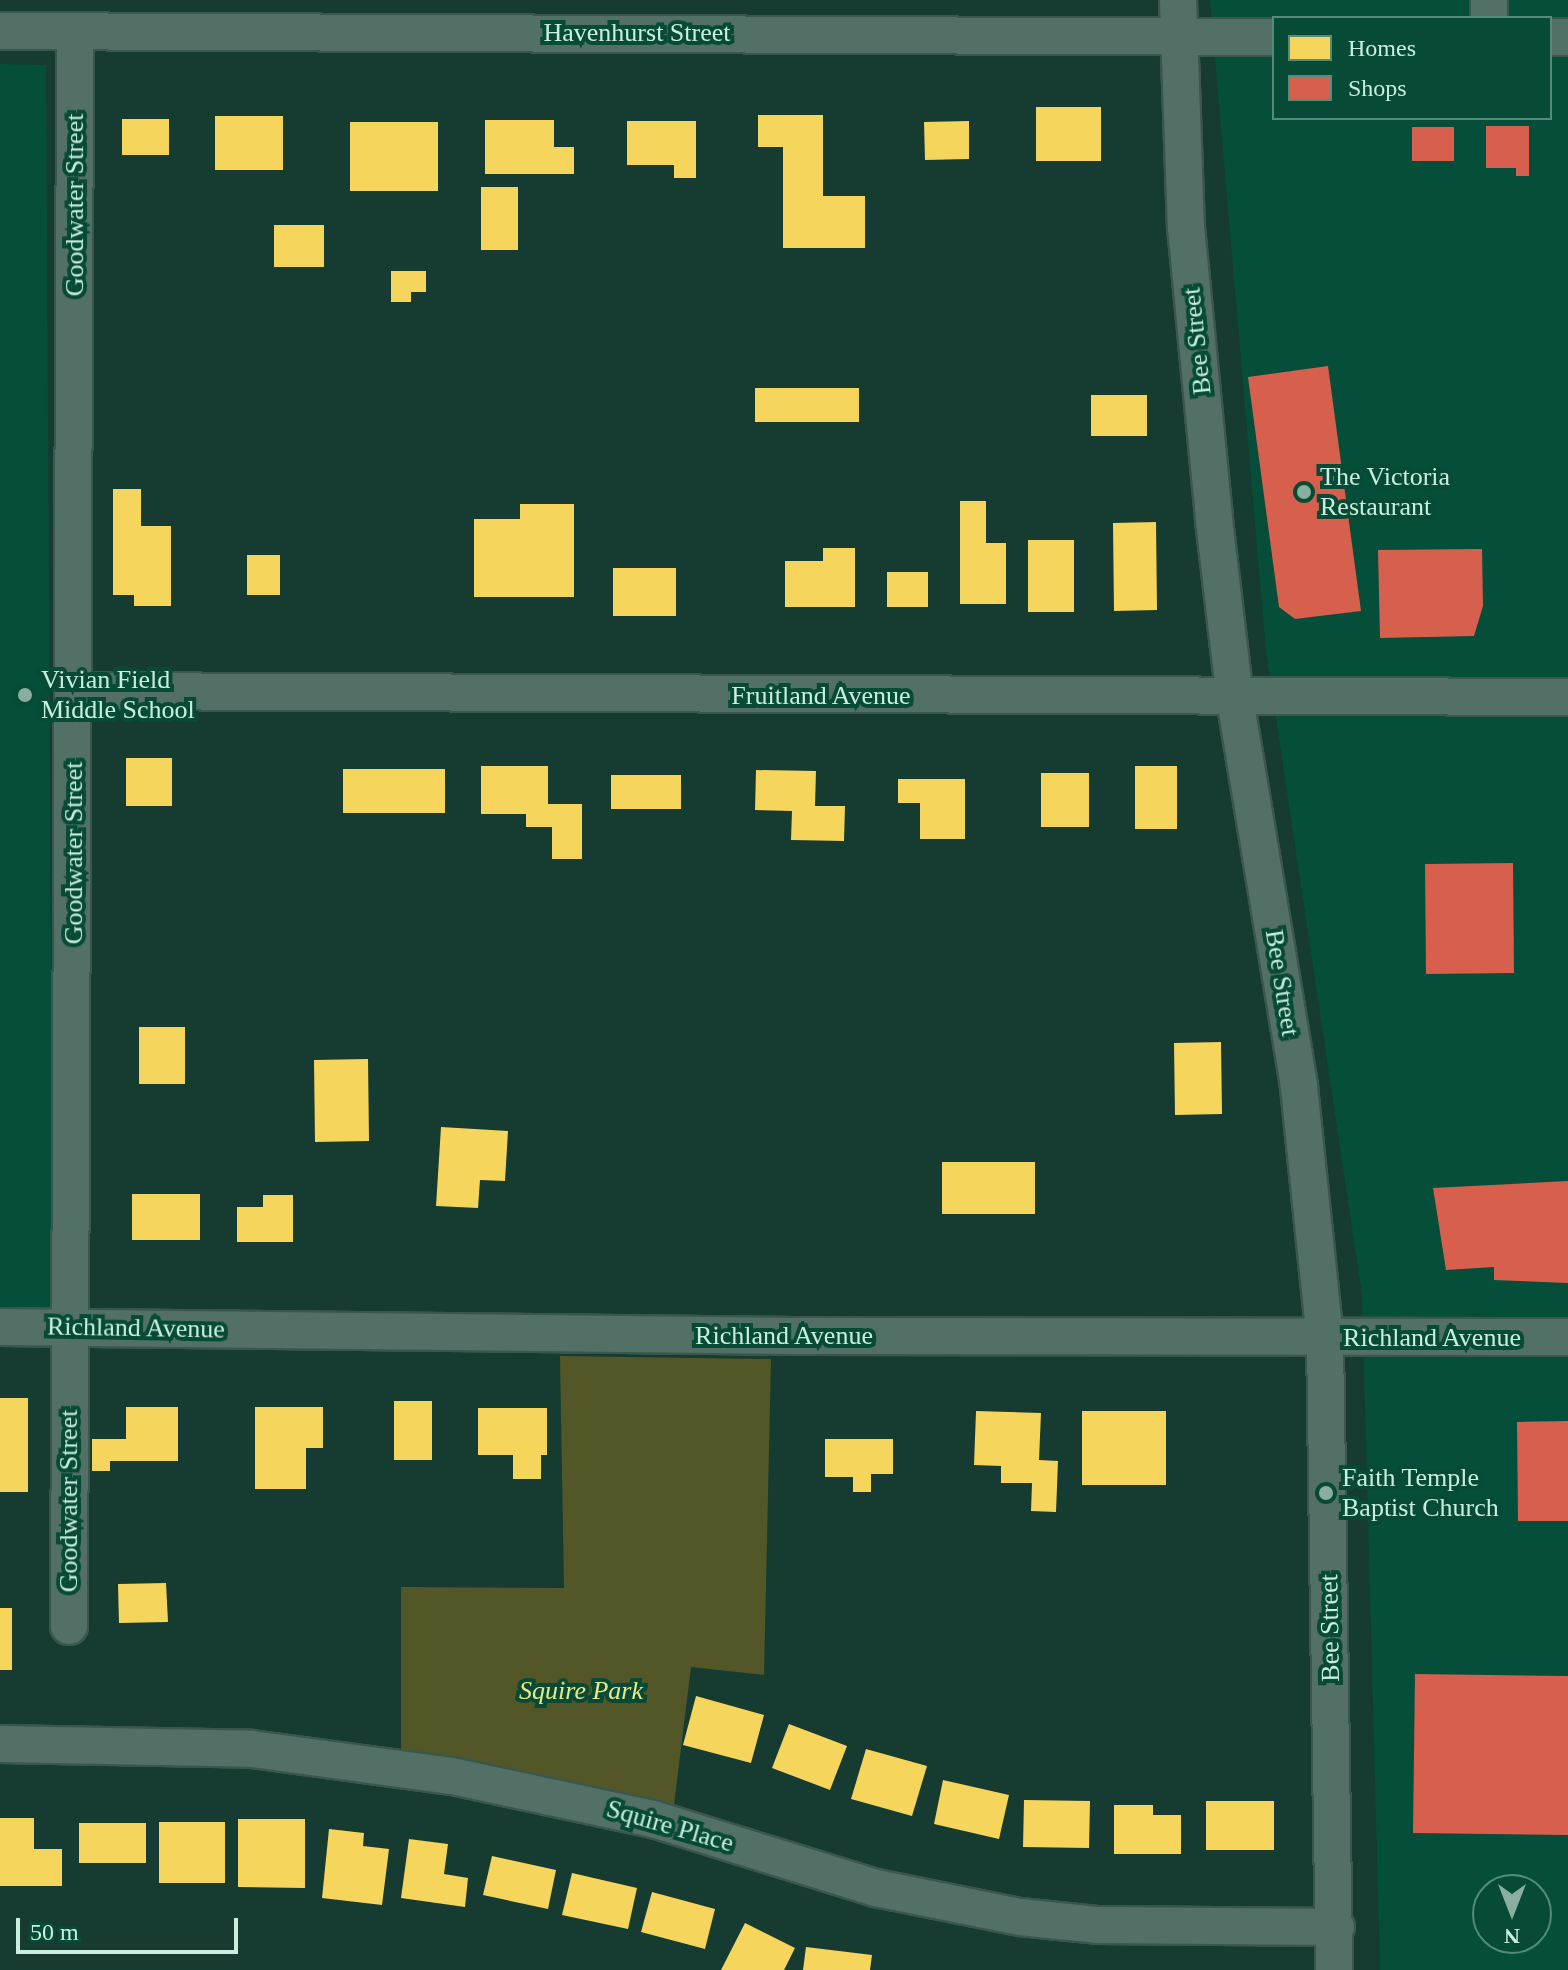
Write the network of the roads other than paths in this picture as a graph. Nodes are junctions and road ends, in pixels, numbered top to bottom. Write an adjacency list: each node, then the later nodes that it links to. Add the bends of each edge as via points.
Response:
1 (1178, 0): 5 (street, Bee Street)
2 (649, 16): 4 (street, Havenhurst Street); 5 (street, Havenhurst Street)
3 (0, 31): 4 (street, Havenhurst Street)
4 (75, 32): 7 (street, Goodwater Street)
5 (1178, 37): 6 (street, Havenhurst Street); 9 (street, Bee Street, via 1186,227)
6 (1272, 37)
7 (75, 691): 9 (street, Fruitland Avenue); 11 (street, Goodwater Street)
8 (1568, 697): 9 (street, Fruitland Avenue)
9 (1235, 699): 13 (street, Bee Street, via 1299,1087)
10 (0, 1327): 11 (street, Richland Avenue)
11 (71, 1327): 13 (street, Richland Avenue); 14 (street, Goodwater Street)
12 (1568, 1337): 13 (street, Richland Avenue)
13 (1325, 1338): 16 (street, Bee Street)
14 (69, 1626)
15 (0, 1744): 16 (street, Squire Place, via 252,1749 483,1781 653,1819 876,1888 1020,1917 1097,1925)
16 (1336, 1927): 17 (street, Bee Street)
17 (1334, 1970)

